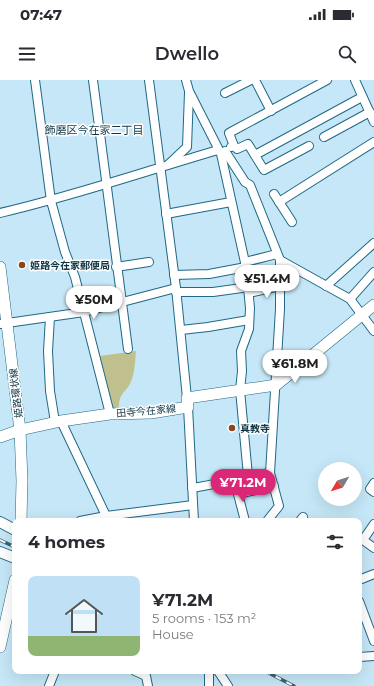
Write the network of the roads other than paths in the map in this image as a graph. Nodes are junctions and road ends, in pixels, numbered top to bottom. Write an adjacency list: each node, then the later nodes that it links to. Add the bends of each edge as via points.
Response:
1 (35, 80): 26 (street)
2 (93, 80): 24 (street)
3 (149, 80): 23 (street)
4 (186, 80): 9 (street)
5 (251, 80): 10 (street)
6 (255, 80): 12 (street)
7 (327, 80): 12 (street)
8 (355, 80): 11 (street)
9 (189, 91): 14 (street); 16 (street)
10 (225, 93)
11 (362, 97): 13 (street); 22 (street)
12 (271, 111): 19 (street, via 229,133)
13 (370, 112): 15 (street); 17 (street)
14 (204, 120): 16 (street); 21 (street)
15 (374, 122)
16 (188, 127): 23 (street, via 187,147)
17 (324, 137)
18 (374, 142): 28 (street)
19 (234, 146): 21 (street); 22 (street, via 236,149 248,144)
20 (309, 146): 22 (street, via 264,170)
21 (221, 152): 23 (street); 27 (street); 33 (street, via 250,185)
22 (255, 156)
23 (165, 166): 24 (street); 30 (street)
24 (106, 183): 26 (street); 37 (street)
25 (274, 194): 28 (street)
26 (51, 201): 29 (street); 47 (street, via 64,252 75,276)
27 (231, 202): 30 (street); 35 (street)
28 (278, 202): 31 (street)
29 (0, 213)
30 (166, 214): 39 (street)
31 (292, 222)
32 (374, 243): 41 (street)
33 (279, 257): 35 (street); 40 (street); 41 (street)
34 (149, 262): 37 (street)
35 (245, 265): 39 (street, via 209,274); 43 (street)
36 (0, 266): 51 (main road, 姫路環状線)
37 (116, 267): 45 (street)
38 (374, 272): 44 (street)
39 (174, 275): 42 (street)
40 (280, 286): 43 (street); 55 (street)
41 (326, 286): 44 (street)
42 (176, 290): 43 (street); 45 (street); 52 (street)
43 (249, 290): 50 (street)
44 (350, 300): 48 (street)
45 (121, 303): 47 (street); 54 (street)
46 (374, 305): 48 (main road)
47 (84, 312): 49 (street); 58 (street)
48 (363, 315): 53 (street); 55 (main road)
49 (50, 317): 51 (street); 59 (street, via 50,391)
50 (250, 320): 52 (street); 56 (street, via 241,351)
51 (4, 323): 60 (main road, 姫路環状線)
52 (181, 330): 57 (street)
53 (374, 331)
54 (128, 349)
55 (276, 385): 56 (main road, 田寺今在家線); 62 (street)
56 (240, 390): 57 (main road, 田寺今在家線); 63 (street)
57 (188, 403): 58 (main road, 田寺今在家線, via 151,413); 67 (street)
58 (110, 414): 59 (main road, 田寺今在家線)
59 (58, 422): 60 (main road, 田寺今在家線); 72 (street)
60 (20, 430): 61 (main road, 田寺今在家線); 71 (main road, 姫路環状線)
61 (0, 437)
62 (270, 473): 63 (street); 66 (street)
63 (248, 476): 64 (street)
64 (235, 480): 67 (street); 69 (street)
65 (374, 483): 68 (street, via 370,489)
66 (274, 486): 69 (street); 75 (street, via 279,506)
67 (192, 488): 70 (street)
68 (374, 492)
69 (238, 494): 74 (street)
70 (193, 505): 72 (street); 73 (street)
71 (21, 518)
72 (108, 518)
73 (194, 518)
74 (244, 518)
75 (269, 518)
76 (0, 522): 78 (street)
77 (374, 524): 79 (street, via 363,540)
78 (12, 528)
79 (374, 548)
80 (0, 552): 81 (street)
81 (12, 557)
82 (374, 574): 83 (street)
83 (362, 579)
84 (12, 596): 87 (main road)
85 (362, 619): 86 (street)
86 (374, 642)
87 (0, 647)
88 (374, 656): 89 (street)
89 (362, 657)
90 (54, 674): 94 (street)
91 (142, 674): 95 (street, via 146,676)
92 (209, 674): 96 (street)
93 (220, 674): 97 (street)
94 (49, 686)
95 (148, 686)
96 (209, 686)
97 (228, 686)

